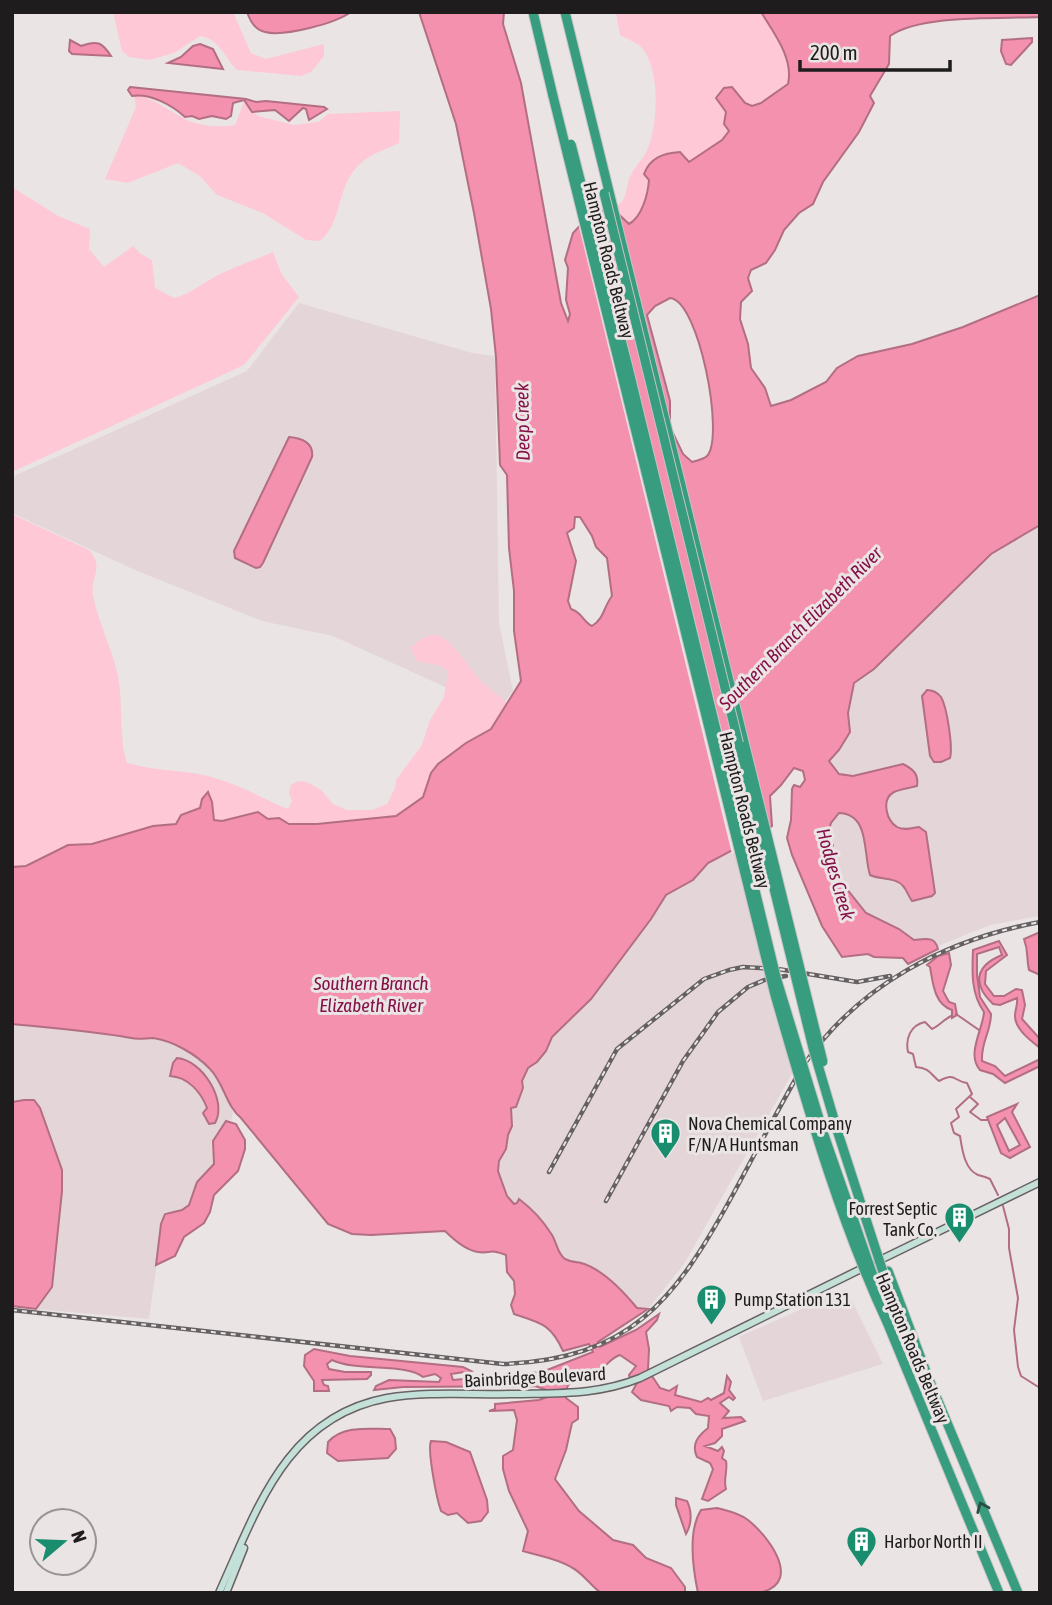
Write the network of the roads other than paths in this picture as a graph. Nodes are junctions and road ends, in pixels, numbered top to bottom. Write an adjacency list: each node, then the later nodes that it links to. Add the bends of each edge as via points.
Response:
1 (536, 12): 7 (highway, Hampton Roads Beltway, bridge, via 775,995 848,1228)
2 (562, 12): 8 (highway, Hampton Roads Beltway, one-way to 2, bridge, via 886,1271 825,1070)
3 (1040, 1182): 4 (main road, Bainbridge Boulevard, via 624,1384 603,1390 409,1396 354,1408 321,1426 293,1451 275,1475)
4 (252, 1523): 5 (main road, Bainbridge Boulevard); 6 (main road, Bainbridge Boulevard)
5 (219, 1593)
6 (226, 1593)
7 (999, 1593)
8 (1018, 1593)

